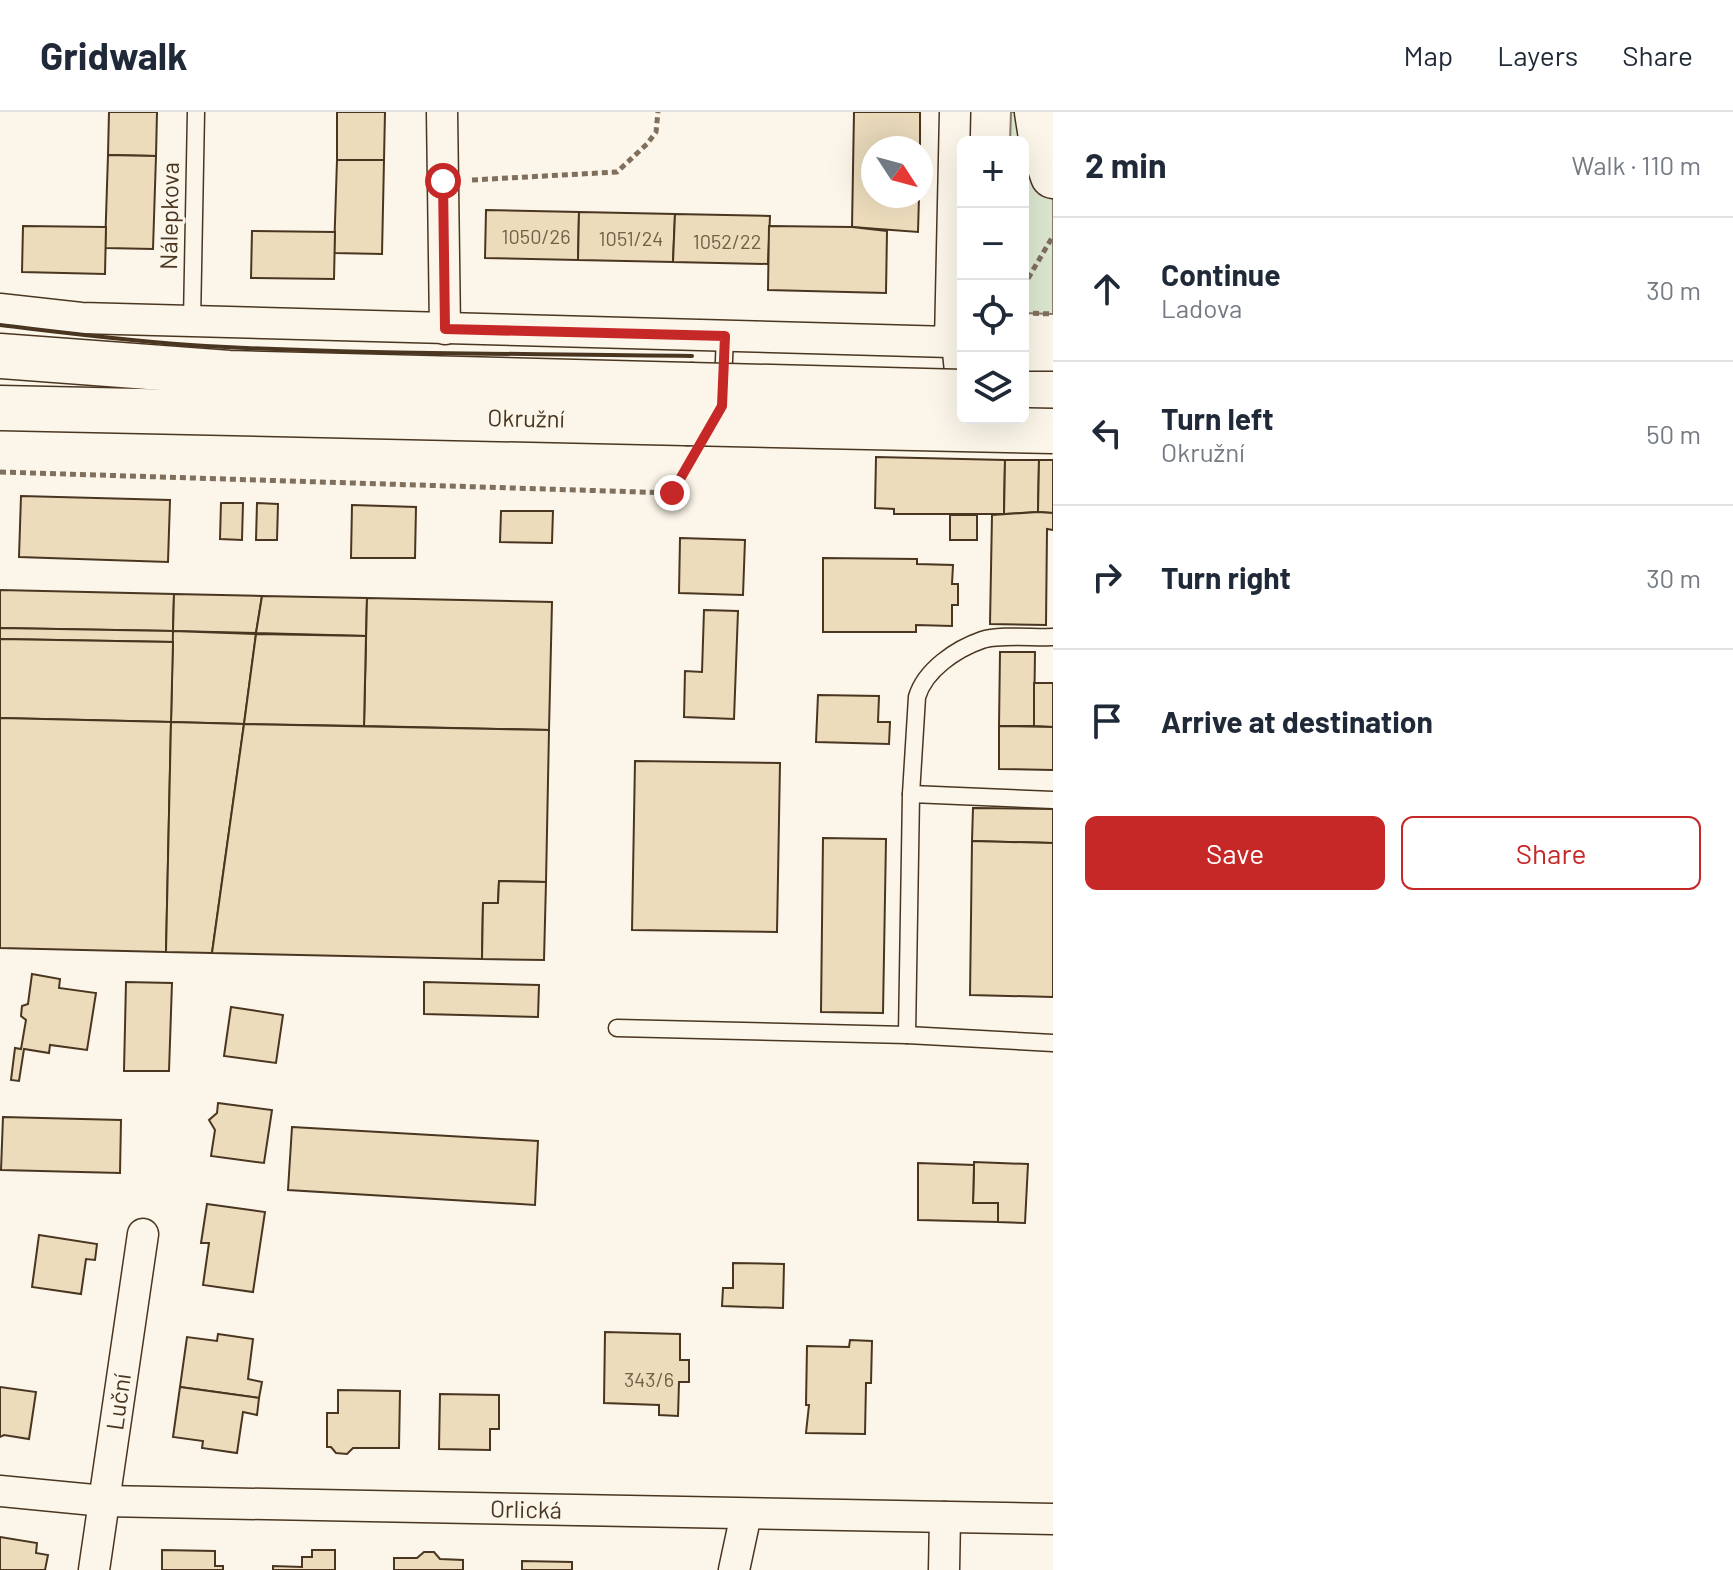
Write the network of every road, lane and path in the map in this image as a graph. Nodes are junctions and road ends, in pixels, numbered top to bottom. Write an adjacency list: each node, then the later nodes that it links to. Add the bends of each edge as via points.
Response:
1 (196, 112): 13 (lane, Nálepkova)
2 (442, 112): 7 (street)
3 (658, 112): 7 (path, via 656,132 617,172)
4 (955, 112): 16 (street)
5 (1037, 112): 6 (main road)
6 (1053, 176)
7 (443, 181): 14 (street)
8 (1053, 236): 9 (path)
9 (1027, 280)
10 (0, 309): 13 (street)
11 (1029, 313): 12 (path)
12 (1053, 314)
13 (192, 321): 14 (street)
14 (445, 329): 15 (street)
15 (725, 336): 16 (street); 23 (lane)
16 (950, 342): 18 (lane)
17 (0, 356): 23 (main road, Okružní)
18 (957, 384)
19 (1029, 394): 20 (main road)
20 (1053, 394)
21 (957, 402): 23 (main road, Okružní, bridge)
22 (0, 408): 23 (main road, Okružní)
23 (698, 417): 24 (main road, Okružní, bridge); 25 (path, via 672,493)
24 (1053, 431)
25 (0, 472)
26 (1053, 637): 27 (lane, via 984,639 953,655 922,682)
27 (911, 794): 28 (lane); 30 (lane)
28 (1053, 800)
29 (617, 1028): 30 (lane)
30 (907, 1035): 31 (lane)
31 (1053, 1043)
32 (143, 1234): 34 (street, Luční)
33 (0, 1491): 34 (street, Orlická)
34 (104, 1501): 35 (street, Orlická); 38 (street, Luční)
35 (746, 1514): 36 (street, Orlická); 39 (street)
36 (945, 1517): 37 (street, Orlická); 40 (street)
37 (1053, 1519)
38 (94, 1570)
39 (734, 1570)
40 (944, 1570)

